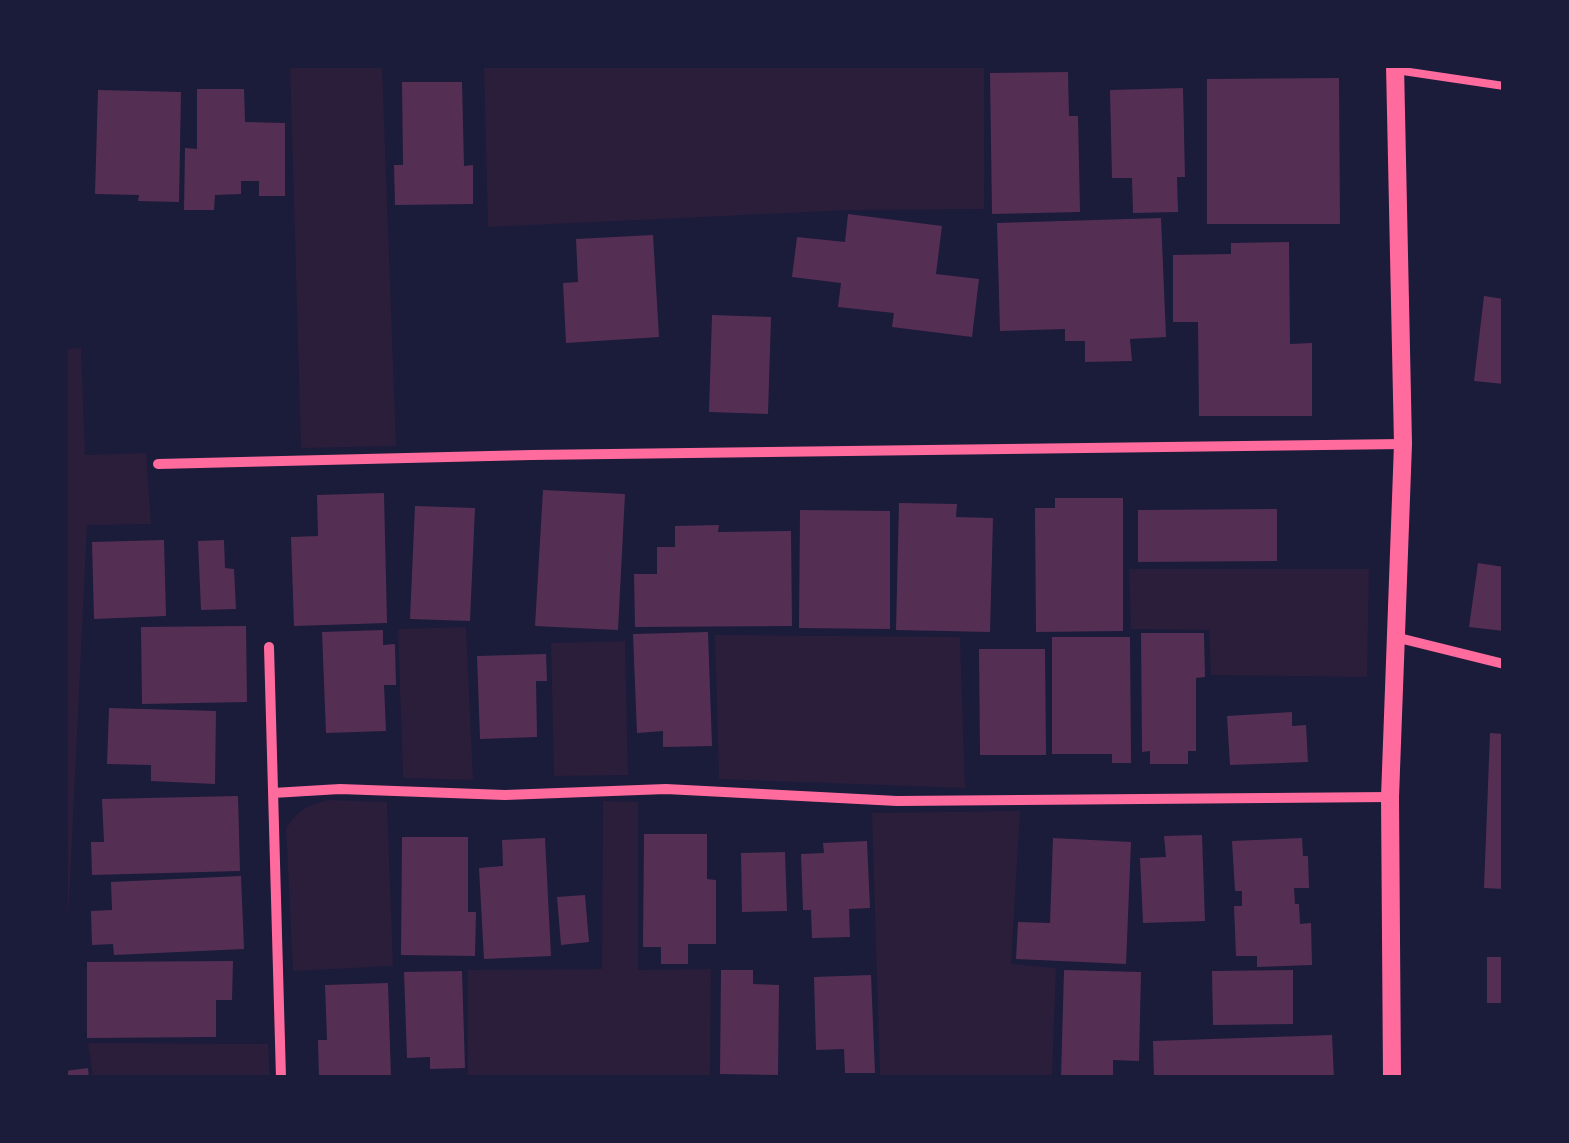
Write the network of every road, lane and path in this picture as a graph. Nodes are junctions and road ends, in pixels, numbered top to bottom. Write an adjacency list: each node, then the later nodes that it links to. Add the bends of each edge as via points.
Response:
1 (1396, 68): 2 (lane); 3 (street)
2 (1504, 86)
3 (1403, 444): 4 (street); 5 (street)
4 (158, 464)
5 (1394, 636): 7 (street); 9 (street)
6 (268, 647): 8 (street)
7 (1504, 664)
8 (273, 793): 9 (street, via 666,788 897,801); 10 (street)
9 (1390, 798): 11 (street)
10 (281, 1078)
11 (1392, 1078)

